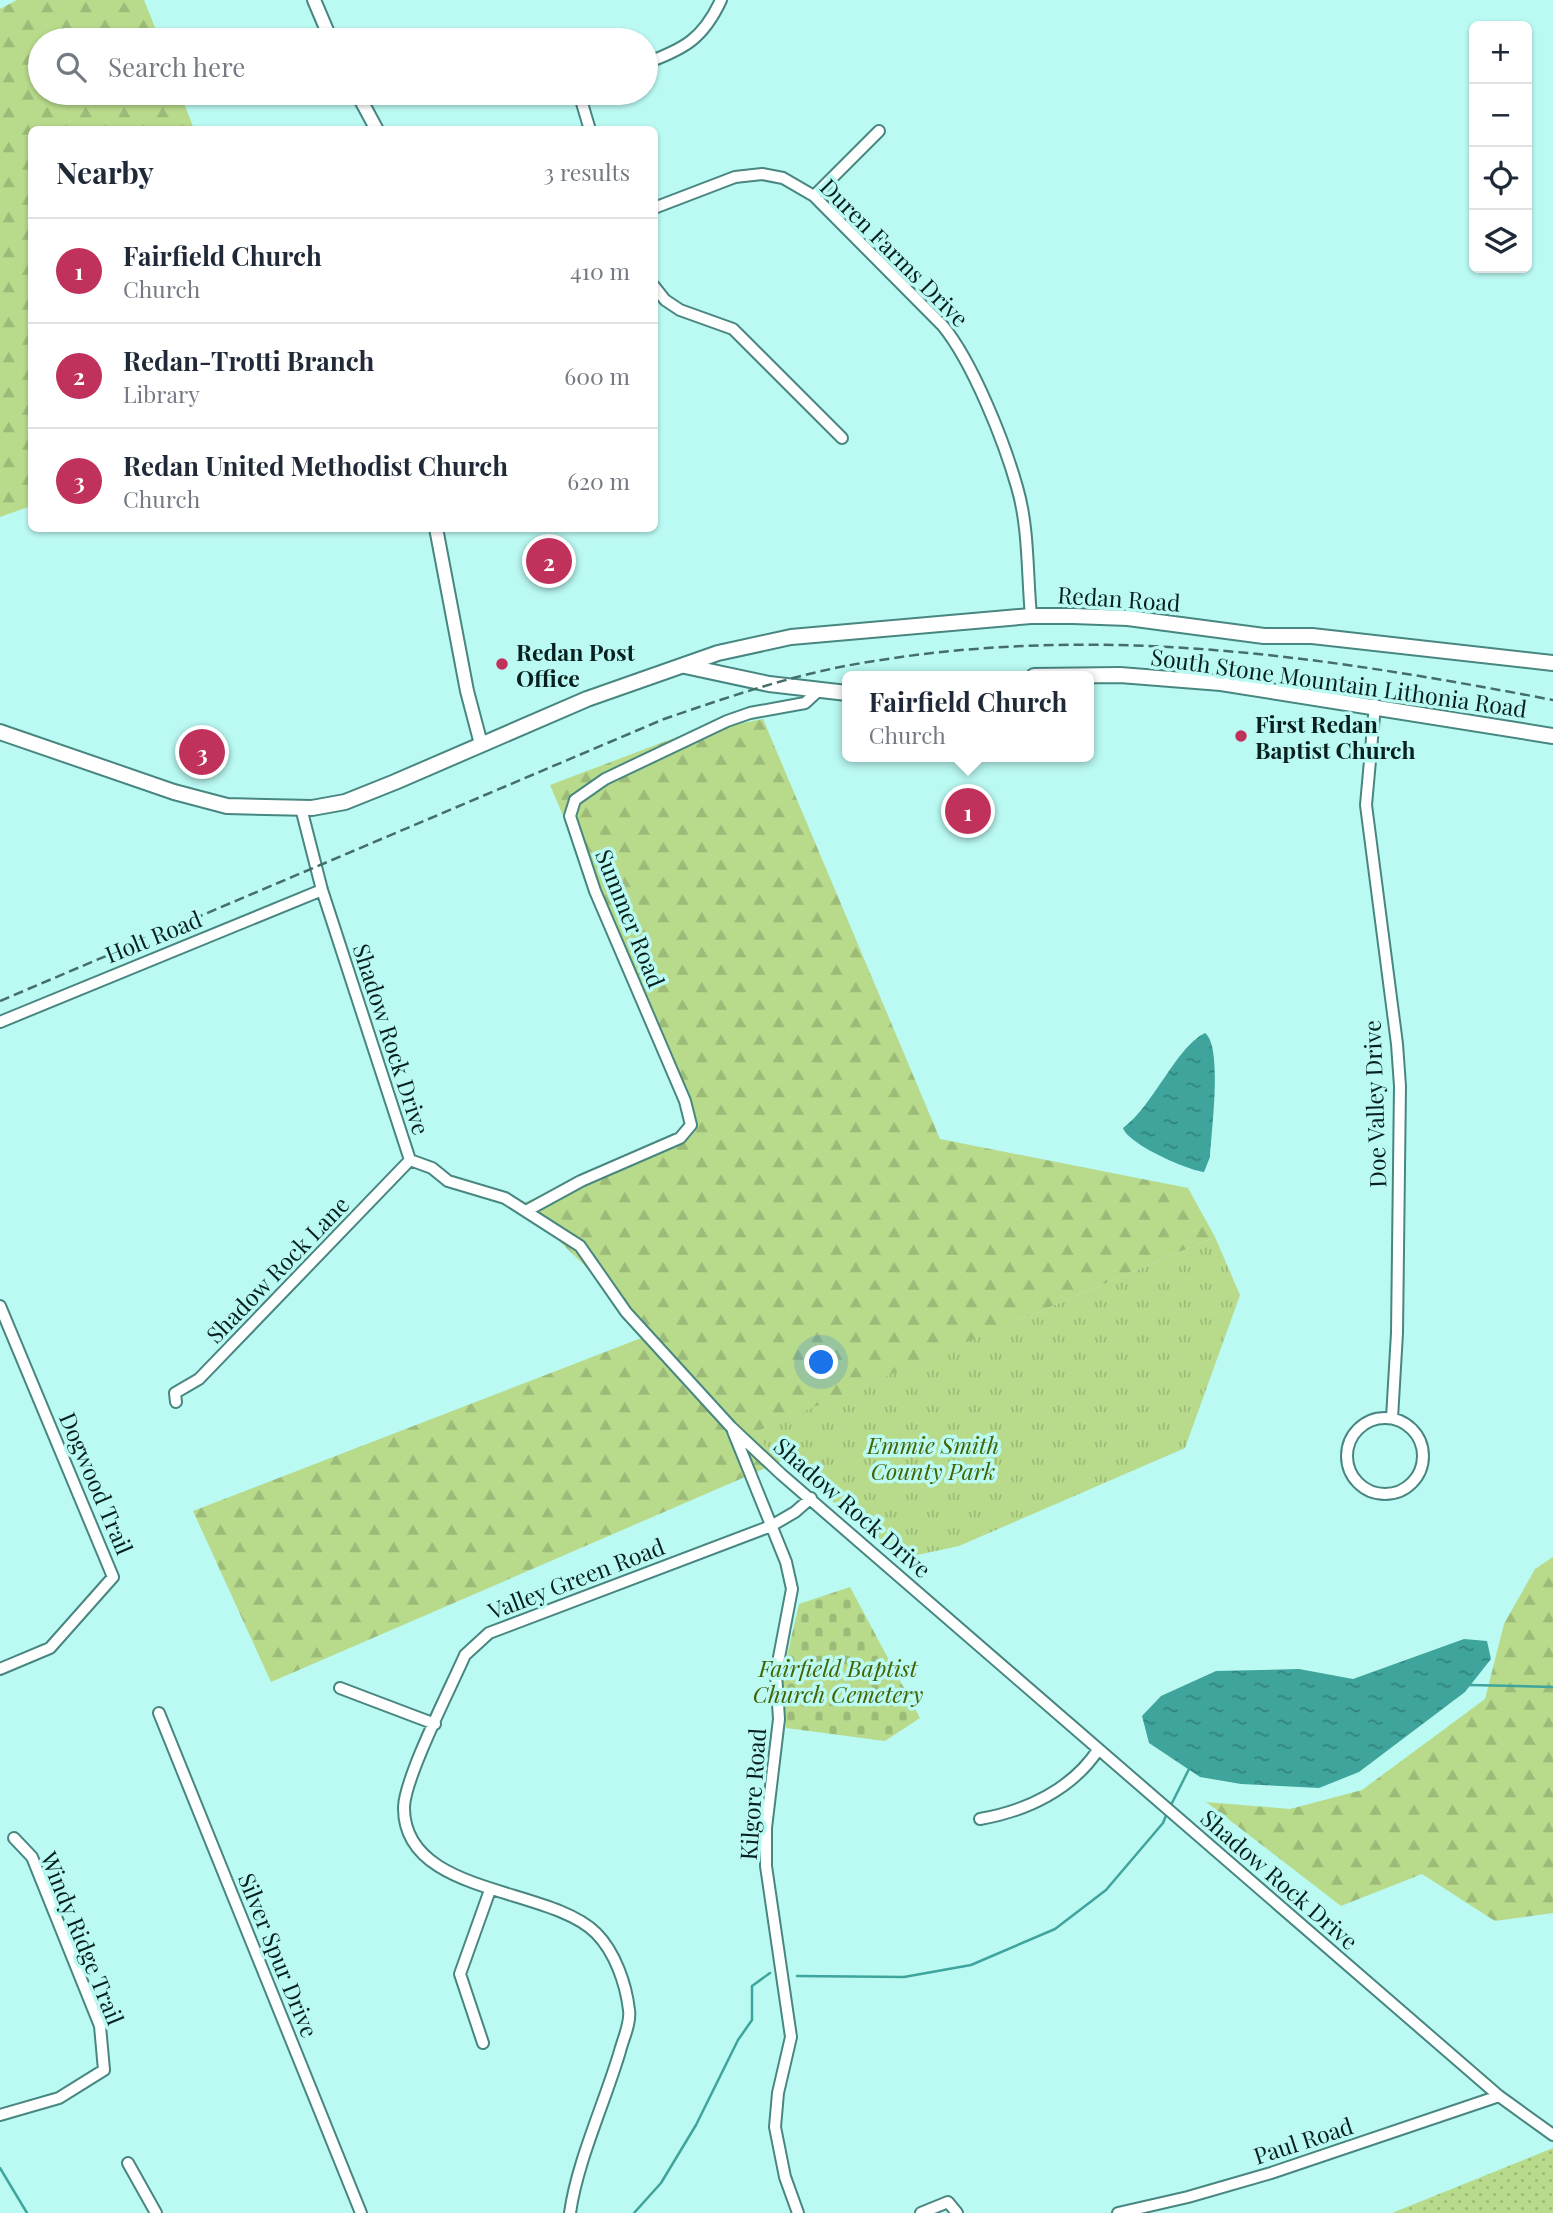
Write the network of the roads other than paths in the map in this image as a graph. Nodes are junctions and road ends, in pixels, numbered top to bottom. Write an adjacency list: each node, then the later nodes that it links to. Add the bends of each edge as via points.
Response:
1 (314, 0): 3 (street)
2 (721, 0): 4 (street, via 713,17 683,49)
3 (326, 28)
4 (658, 58)
5 (363, 105): 7 (street)
6 (583, 105): 8 (street)
7 (375, 126)
8 (589, 126)
9 (879, 131): 10 (street)
10 (814, 196): 11 (street, Duren Farms Drive, via 783,178 762,174 735,177); 15 (street, Duren Farms Drive, via 943,326 967,362 1018,488)
11 (658, 206)
12 (658, 291): 13 (street, via 680,310 733,329)
13 (842, 438)
14 (437, 532): 24 (street)
15 (1031, 616): 16 (main road, Redan Road, via 1121,617 1255,635 1312,636); 17 (main road, Redan Road, via 791,637 718,653)
16 (1553, 663)
17 (685, 666): 19 (main road); 24 (main road, via 587,699)
18 (1094, 675): 21 (main road, South Stone Mountain Lithonia Road, via 1176,678)
19 (817, 692): 20 (main road); 29 (street, Summer Road, via 805,703 727,721 605,779 575,800 570,816 583,858 691,1125 680,1138 581,1181)
20 (842, 693)
21 (1375, 705): 23 (main road, South Stone Mountain Lithonia Road); 32 (street, Doe Valley Drive, via 1366,805 1400,1086)
22 (0, 732): 25 (main road, via 227,806)
23 (1553, 736)
24 (481, 744): 25 (main road, via 345,802)
25 (301, 808): 26 (street, Shadow Rock Drive)
26 (321, 890): 27 (street, Holt Road); 28 (street, Shadow Rock Drive)
27 (0, 1022)
28 (410, 1160): 29 (street, Shadow Rock Drive, via 432,1168 448,1181 505,1198); 31 (street, Shadow Rock Lane, via 200,1379 175,1394)
29 (526, 1211): 33 (street, Shadow Rock Drive, via 580,1246 626,1312)
30 (0, 1306): 36 (street, Dogwood Trail, via 113,1577 50,1648)
31 (176, 1402)
32 (1392, 1418): 32 (street, via 1367,1422 1350,1441 1347,1454 1355,1479 1375,1493 1400,1491 1410,1484 1422,1462 1419,1438)
33 (732, 1427): 34 (street, Shadow Rock Drive); 35 (street, Kilgore Road)
34 (811, 1497): 35 (street, Valley Green Road); 40 (street, Shadow Rock Drive)
35 (771, 1526): 39 (street, Valley Green Road, via 489,1633 465,1655); 52 (street, Kilgore Road, via 792,1588 776,1673 779,1719 766,1828 766,1866 791,2037 775,2127)
36 (0, 1669)
37 (340, 1688): 39 (street)
38 (159, 1713): 50 (street, Silver Spur Drive)
39 (435, 1724): 43 (street, Valley Green Road, via 404,1804 405,1819 423,1854 439,1867)
40 (1098, 1749): 41 (street, via 1086,1768 1065,1785 1036,1802); 45 (street, Shadow Rock Drive)
41 (980, 1819)
42 (14, 1838): 46 (street, Windy Ridge Trail, via 32,1857 100,2026 104,2070 60,2098)
43 (490, 1889): 44 (street, via 460,1974); 51 (street, Valley Green Road, via 549,1907 596,1933 613,1956 628,1999 630,2014)
44 (483, 2043)
45 (1499, 2096): 47 (street, Shadow Rock Drive); 55 (street, Paul Road, via 1259,2176)
46 (0, 2115)
47 (1553, 2135)
48 (128, 2163): 49 (street)
49 (156, 2213)
50 (360, 2213)
51 (570, 2213)
52 (797, 2213)
53 (921, 2213): 54 (street, via 948,2202)
54 (957, 2213)
55 (1118, 2213)

